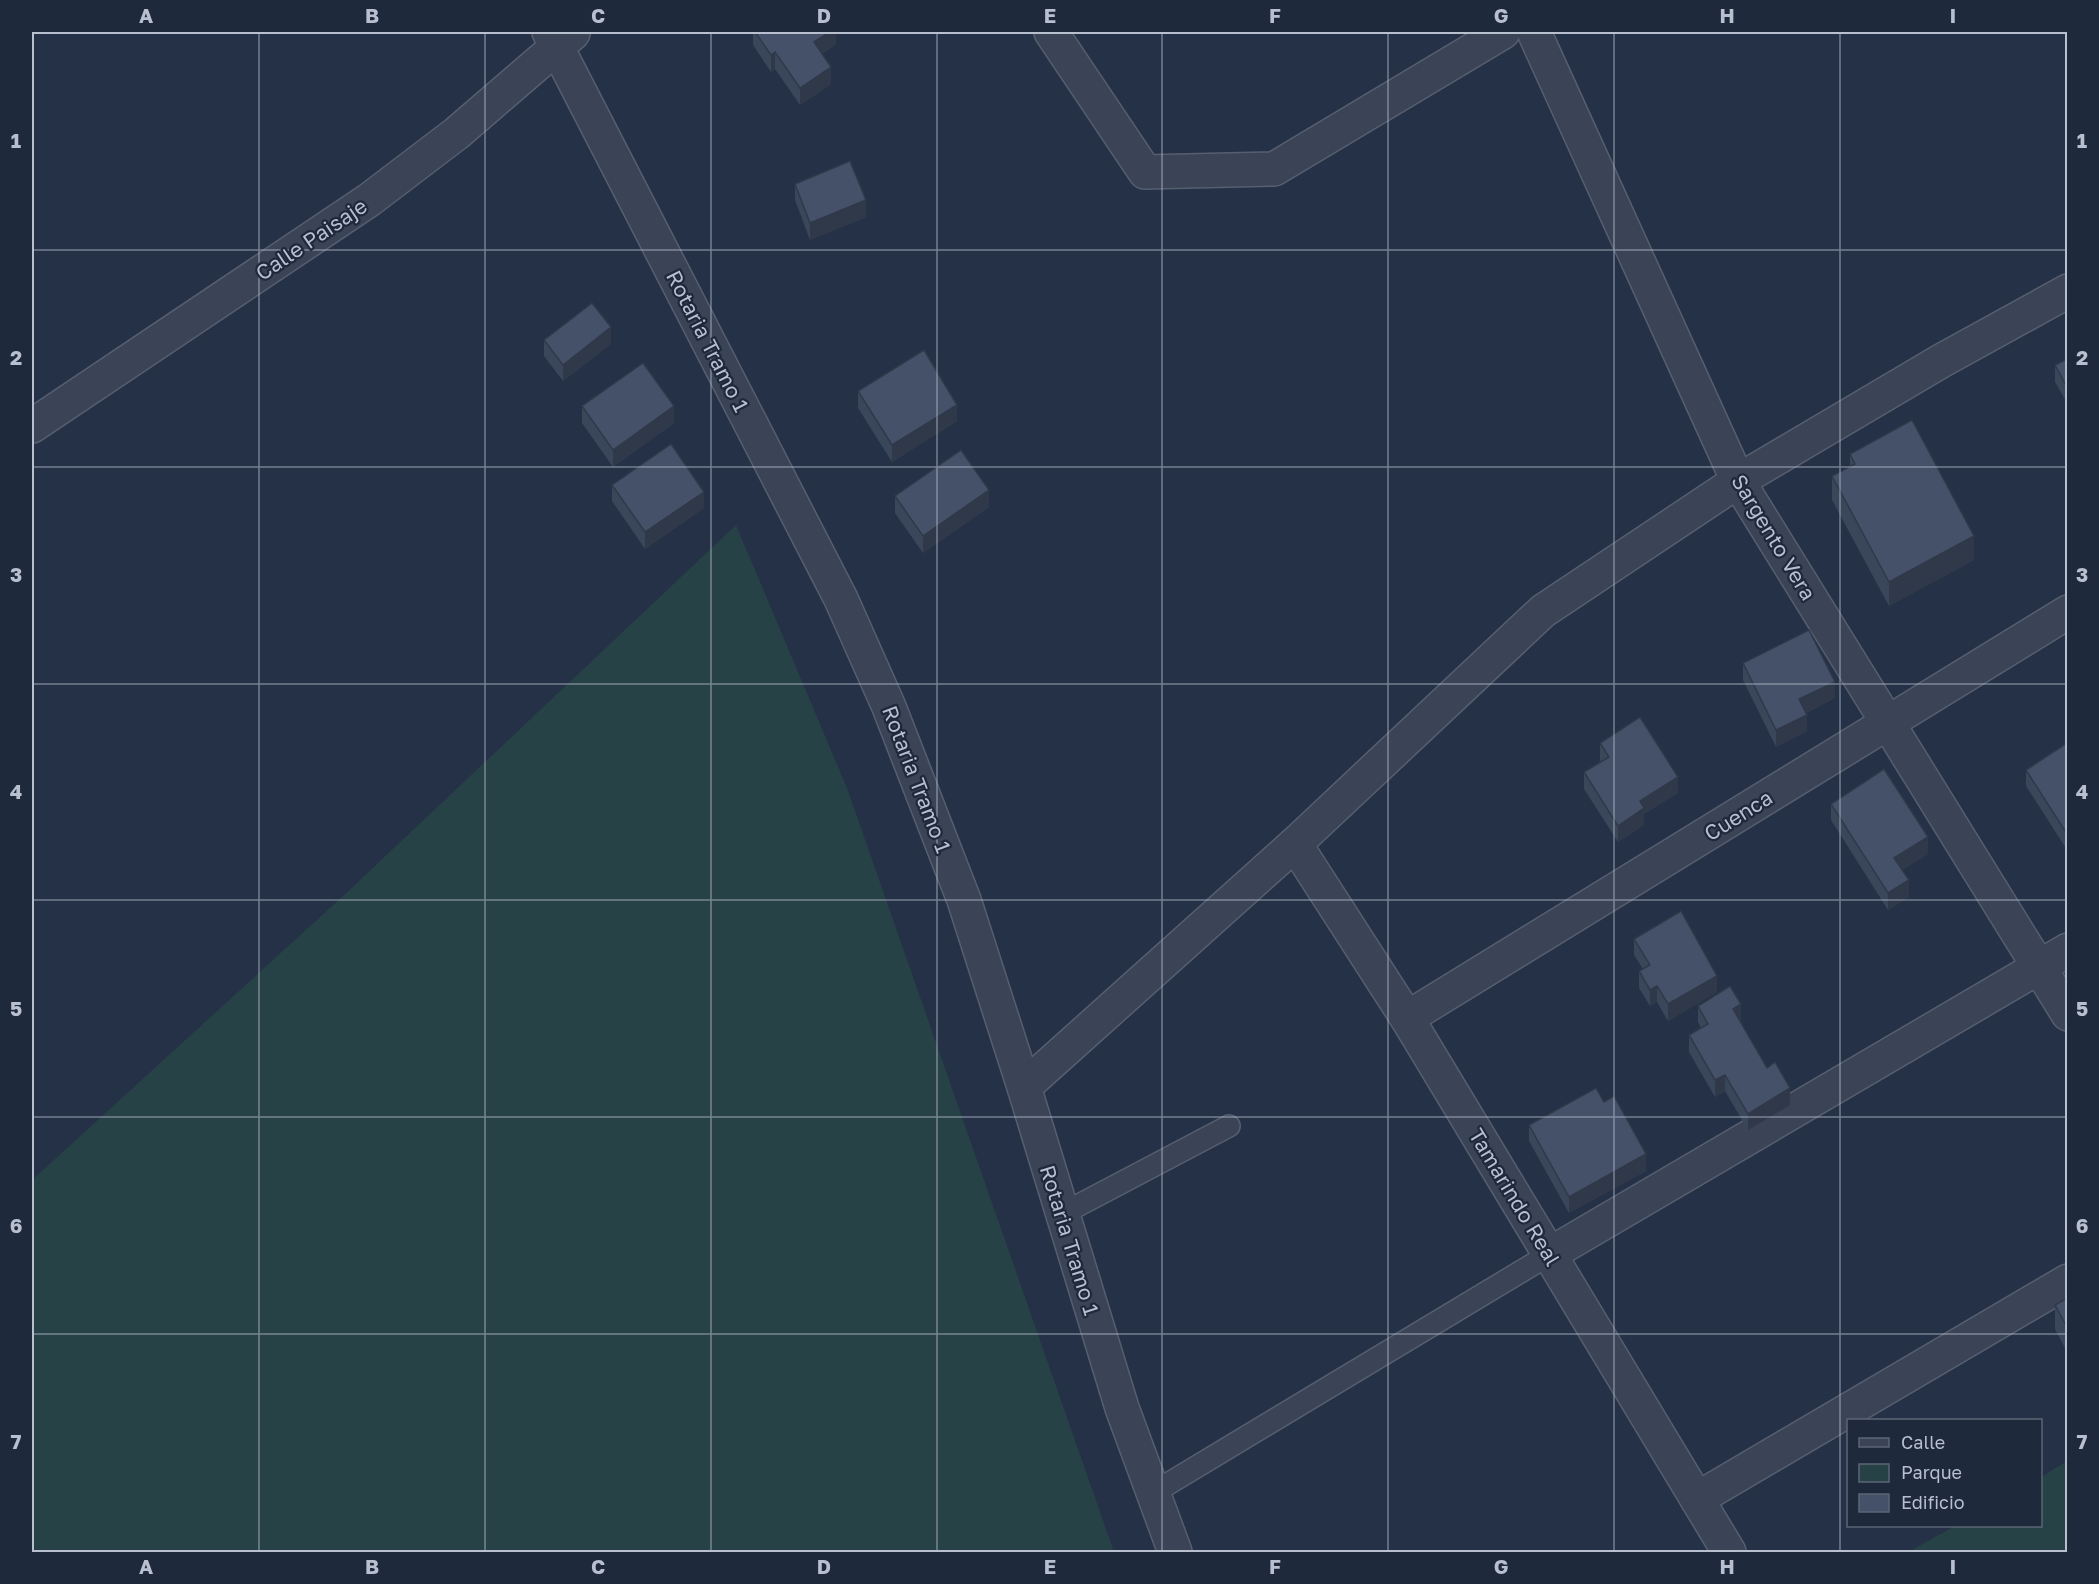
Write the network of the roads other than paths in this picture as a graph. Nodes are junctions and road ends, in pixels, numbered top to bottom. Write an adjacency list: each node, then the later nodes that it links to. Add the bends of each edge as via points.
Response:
1 (1051, 32): 2 (street, via 1145,172 1274,169)
2 (1503, 32)
3 (1534, 32): 7 (street, Sargento Vera)
4 (560, 37): 6 (street, Calle Paisaje, via 457,133 369,200); 15 (street, Rotaria Tramo 1, via 841,599 889,707 964,900)
5 (2067, 291): 7 (street)
6 (32, 426)
7 (1738, 481): 9 (street, Sargento Vera); 10 (street, via 1543,611)
8 (2067, 612): 9 (street, Cuenca)
9 (1887, 724): 12 (street, Sargento Vera); 14 (street, Cuenca)
10 (1295, 844): 14 (street, Tamarindo Real); 15 (street)
11 (2067, 950): 12 (street)
12 (2038, 968): 13 (street, Sargento Vera); 18 (street)
13 (2067, 1014)
14 (1407, 1018): 18 (street, Tamarindo Real)
15 (1024, 1087): 17 (street, Rotaria Tramo 1)
16 (1229, 1126): 17 (lane)
17 (1062, 1214): 20 (street, Rotaria Tramo 1)
18 (1550, 1254): 20 (lane); 21 (street, Tamarindo Real)
19 (2067, 1281): 21 (street)
20 (1153, 1494): 22 (street, Rotaria Tramo 1)
21 (1697, 1499): 23 (street, Tamarindo Real)
22 (1175, 1552)
23 (1729, 1552)

